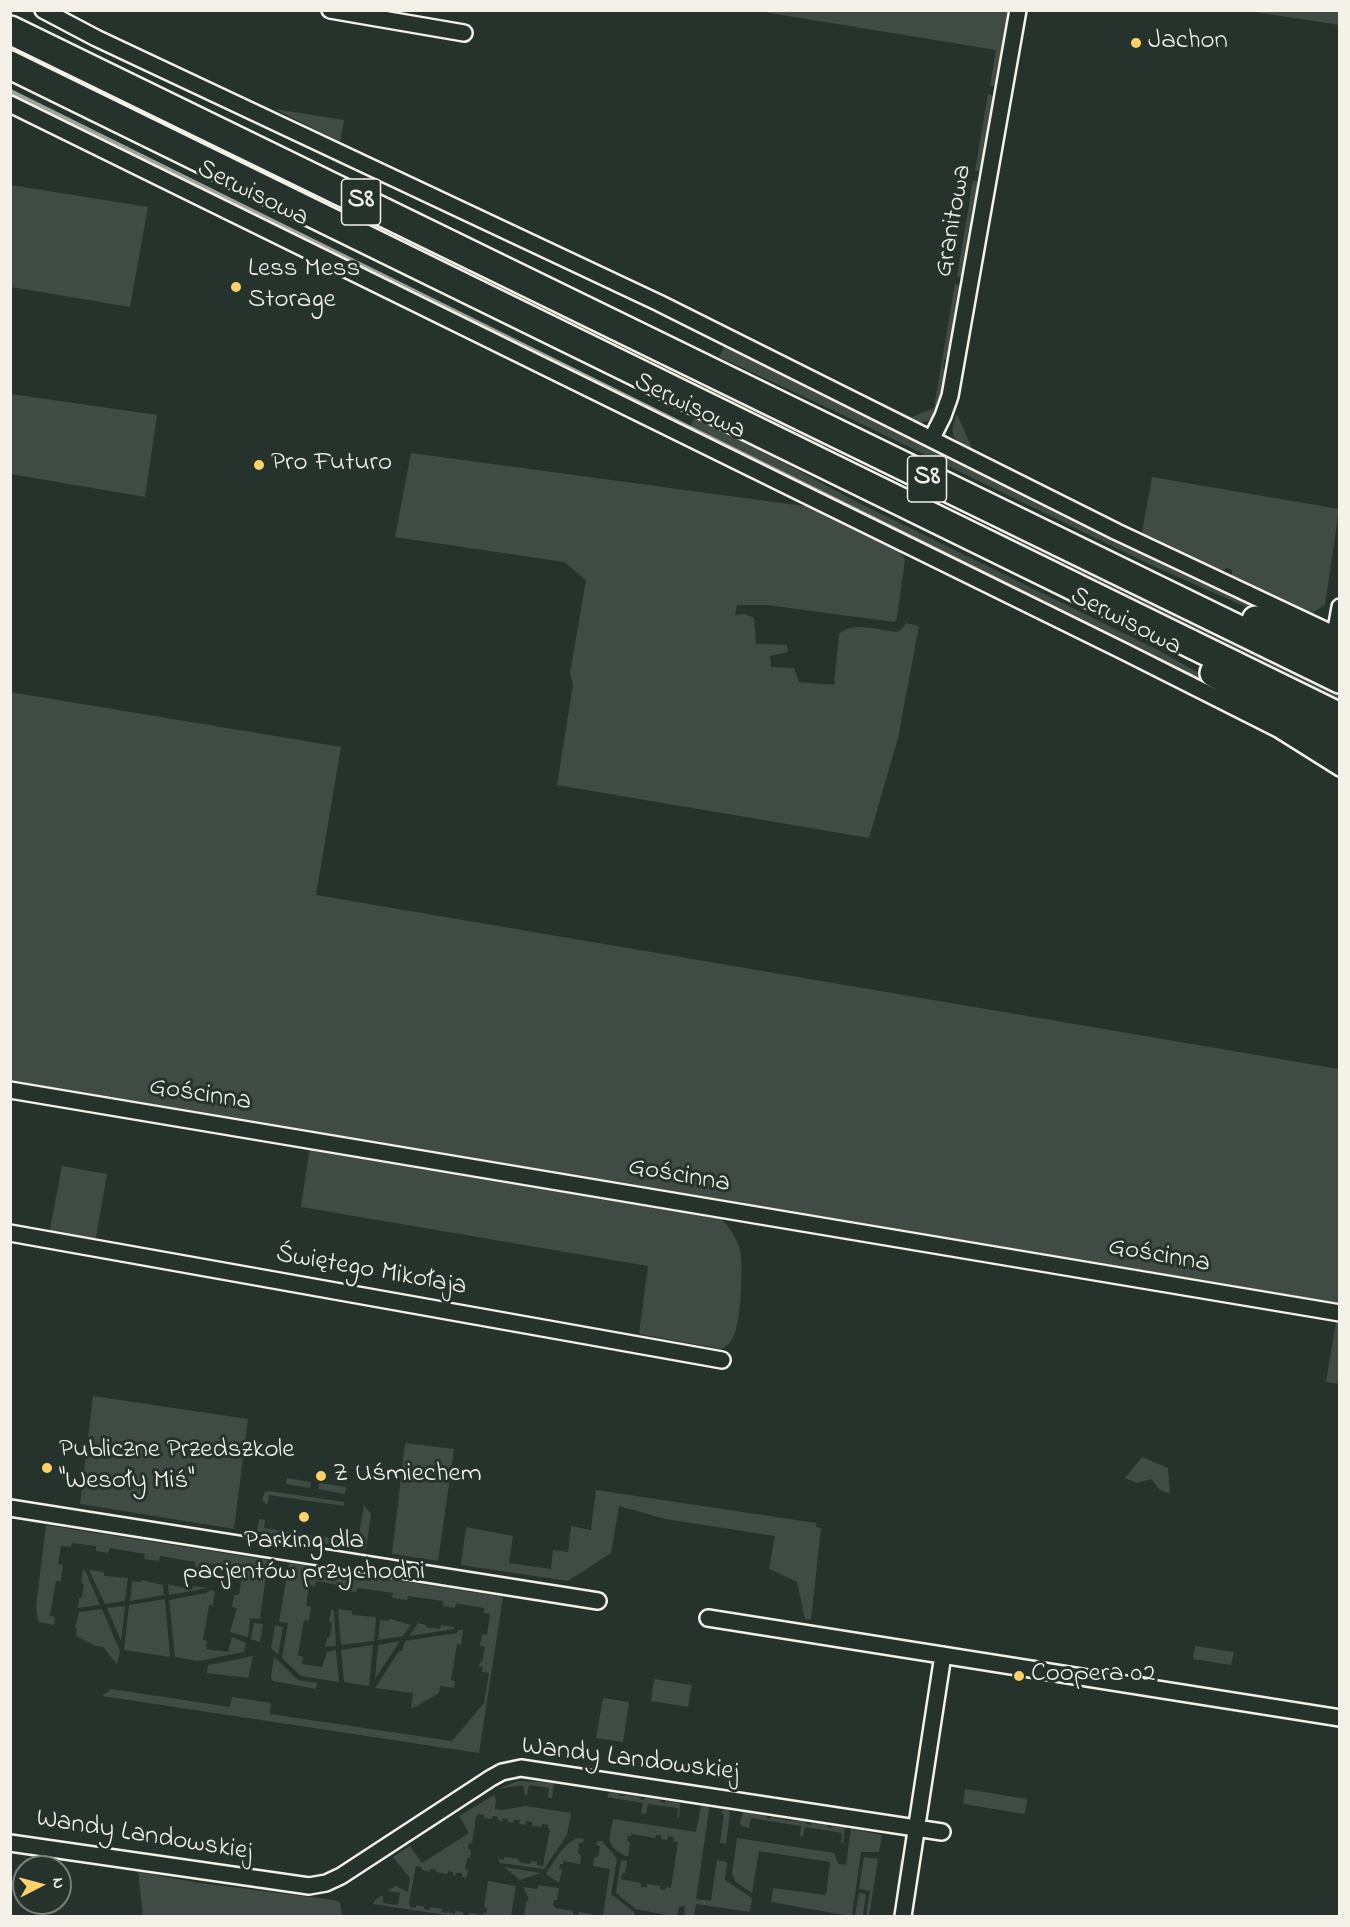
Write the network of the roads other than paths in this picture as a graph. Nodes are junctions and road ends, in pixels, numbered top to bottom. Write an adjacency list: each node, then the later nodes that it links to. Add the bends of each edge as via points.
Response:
1 (43, 10): 8 (street)
2 (330, 10): 5 (street)
3 (1018, 10): 8 (street, Granitowa, via 950,396)
4 (10, 30): 9 (highway, S8)
5 (464, 33)
6 (10, 65): 11 (highway, S8)
7 (10, 104): 16 (street, Serwisowa, via 1115,646 1278,729)
8 (933, 438): 12 (street)
9 (1143, 584): 12 (highway); 13 (highway, S8)
10 (1340, 607): 12 (street)
11 (1125, 611): 14 (highway, S8); 15 (highway, via 1222,679)
12 (1338, 642)
13 (1340, 679)
14 (1340, 717)
15 (1340, 745)
16 (1340, 768)
17 (10, 1090): 19 (street, Gościnna)
18 (10, 1233): 20 (street, Świętego Mikołaja)
19 (1340, 1313)
20 (722, 1360)
21 (10, 1508): 22 (street)
22 (598, 1601)
23 (708, 1618): 24 (street)
24 (943, 1655): 25 (street); 26 (street)
25 (1340, 1718)
26 (917, 1828): 27 (street, Wandy Landowskiej); 28 (street, Wandy Landowskiej, via 522,1768 491,1778 341,1876 309,1886); 29 (street)
27 (942, 1832)
28 (10, 1843)
29 (903, 1917)

